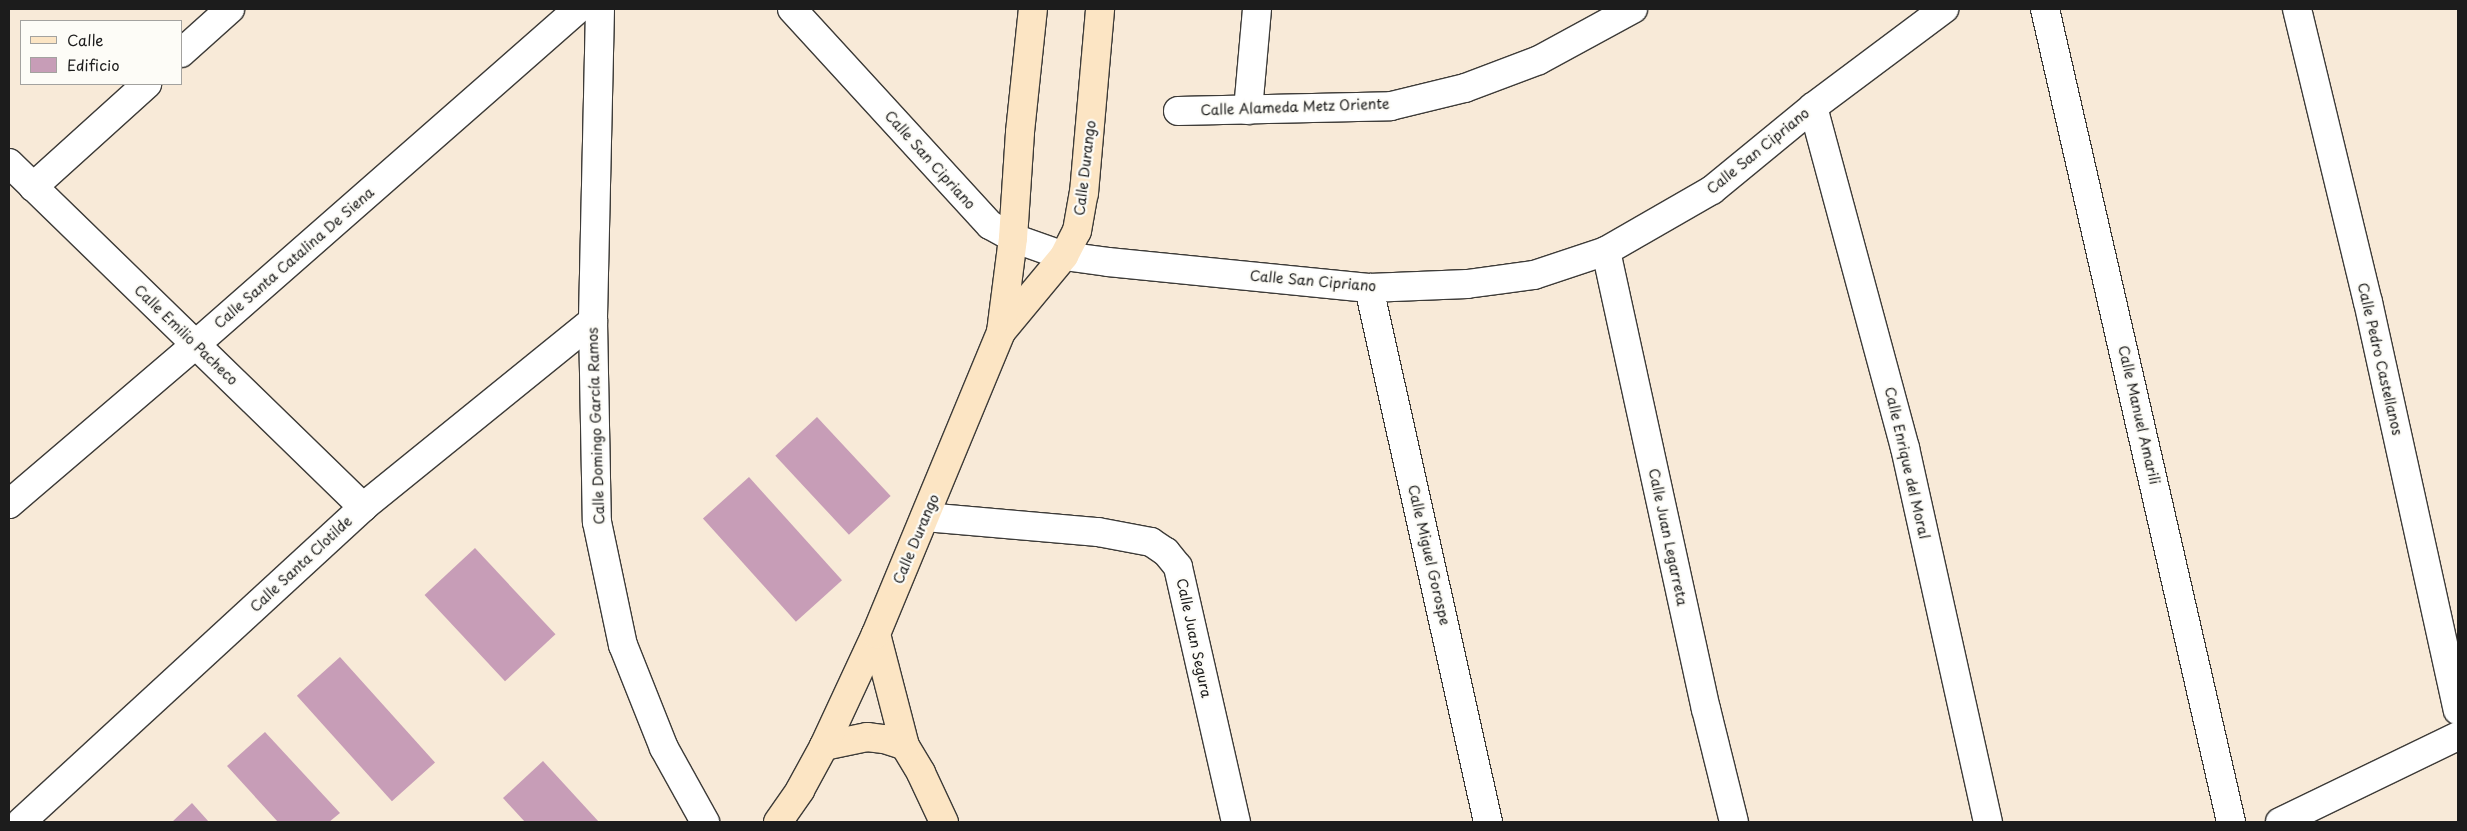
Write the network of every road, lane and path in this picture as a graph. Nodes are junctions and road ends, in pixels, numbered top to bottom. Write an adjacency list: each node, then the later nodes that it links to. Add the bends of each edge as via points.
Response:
1 (230, 9): 12 (street)
2 (578, 9): 25 (street, Calle Santa Catalina De Siena)
3 (600, 9): 23 (street, Calle Domingo García Ramos)
4 (792, 9): 19 (street, Calle San Cipriano, via 990,225)
5 (1033, 9): 19 (main road, Calle Durango)
6 (1100, 9): 21 (main road, Calle Durango, via 1084,193 1077,231)
7 (1257, 9): 15 (street)
8 (1633, 9): 15 (street, Calle Alameda Metz Oriente, via 1539,60 1465,88 1390,106)
9 (1944, 9): 14 (street, Calle San Cipriano)
10 (2045, 9): 42 (street, Calle Manuel Amarili)
11 (2297, 9): 30 (street, Calle Pedro Castellanos, via 2368,302)
12 (182, 52)
13 (146, 85): 18 (street)
14 (1812, 107): 20 (street, Calle San Cipriano, via 1712,190); 41 (street, Calle Enrique del Moral, via 1905,448)
15 (1248, 110): 16 (street, Calle Alameda Metz Oriente)
16 (1178, 111)
17 (9, 163): 18 (street, Calle Emilio Pacheco)
18 (34, 187): 25 (street, Calle Emilio Pacheco)
19 (1013, 238): 21 (street, Calle San Cipriano); 24 (main road, Calle Durango)
20 (1606, 250): 22 (street, Calle San Cipriano, via 1534,275 1467,284); 40 (street, Calle Juan Legarreta, via 1706,709)
21 (1064, 256): 22 (street, Calle San Cipriano); 24 (main road, Calle Durango)
22 (1369, 288): 39 (street, Calle Miguel Gorospe)
23 (593, 321): 27 (street, Calle Santa Clotilde); 35 (street, Calle Domingo García Ramos, via 597,522 623,645 664,748)
24 (1001, 332): 28 (main road, Calle Durango)
25 (195, 345): 26 (street, Calle Santa Catalina De Siena); 27 (street, Calle Emilio Pacheco)
26 (10, 501)
27 (363, 507): 34 (street, Calle Santa Clotilde)
28 (925, 517): 29 (main road, Calle Durango); 38 (street, Calle Juan Segura, via 1098,532 1151,542 1166,552 1178,567)
29 (876, 634): 32 (main road, Calle Durango); 33 (main road)
30 (2458, 710)
31 (2458, 736): 43 (street)
32 (824, 746): 33 (main road, via 867,737); 36 (main road, Calle Durango)
33 (905, 746): 37 (main road)
34 (21, 822)
35 (705, 822)
36 (778, 822)
37 (944, 822)
38 (1236, 822)
39 (1488, 822)
40 (1734, 822)
41 (1988, 822)
42 (2231, 822)
43 (2280, 822)

